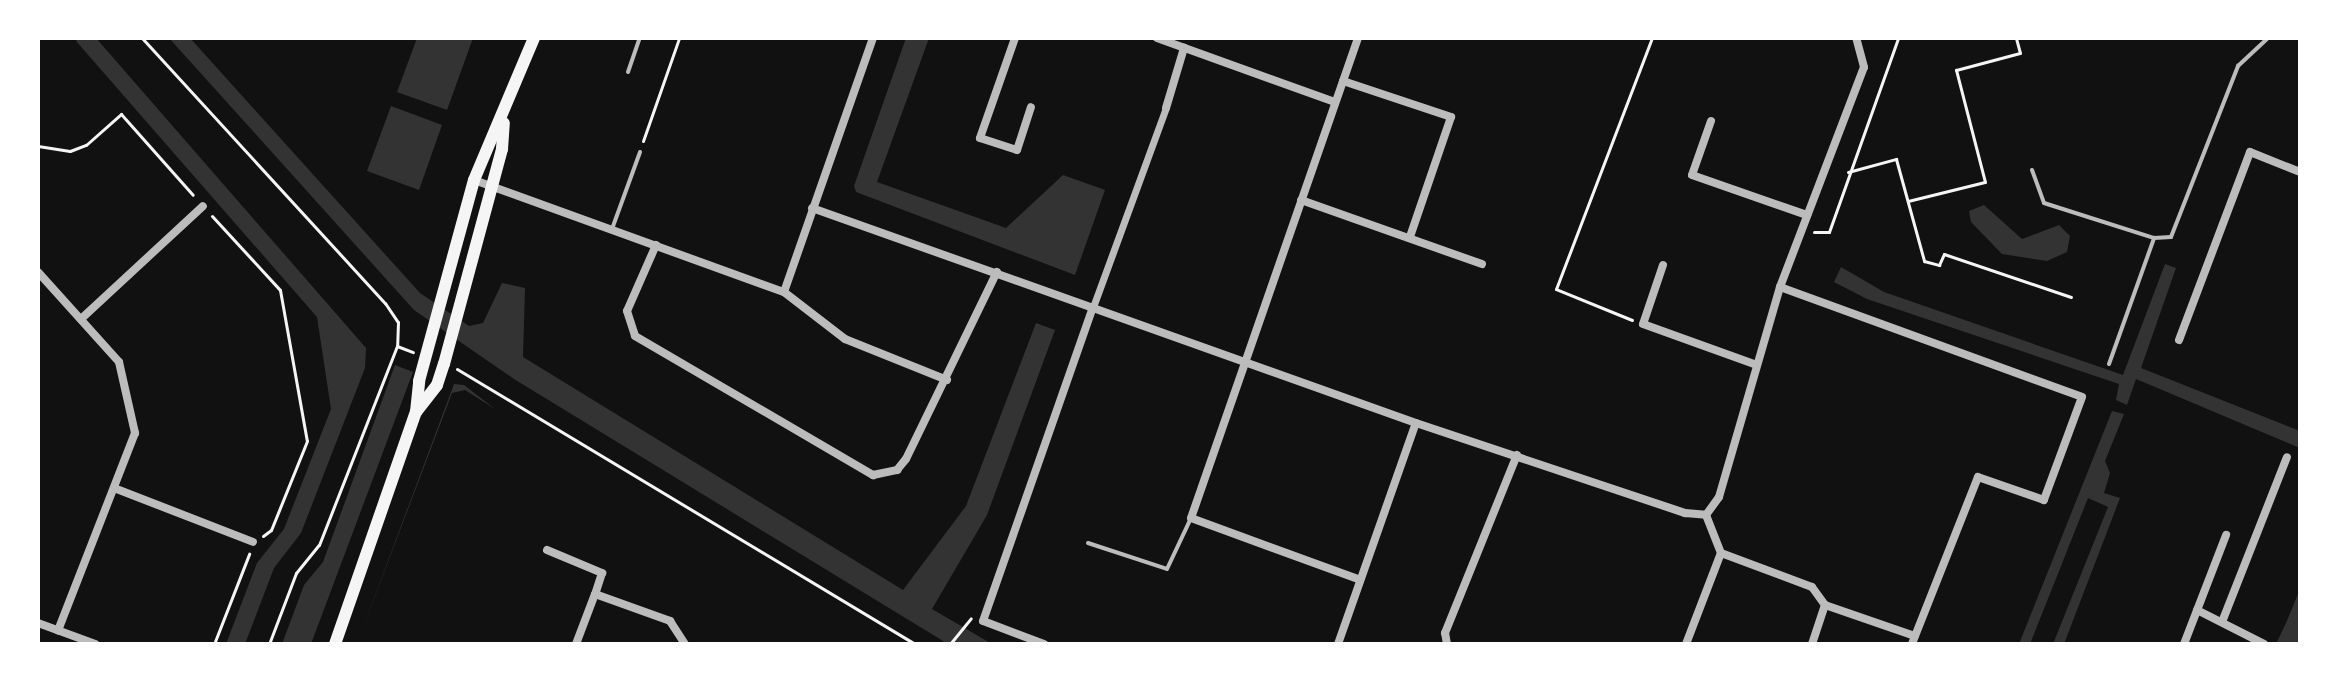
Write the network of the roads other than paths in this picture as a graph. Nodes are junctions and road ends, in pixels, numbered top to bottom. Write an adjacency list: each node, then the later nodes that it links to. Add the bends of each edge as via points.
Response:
1 (534, 38): 16 (main road)
2 (640, 38): 11 (lane)
3 (873, 38): 25 (street)
4 (1015, 38): 14 (street, via 980,138 1017,150)
5 (1157, 38): 9 (street)
6 (1358, 38): 12 (street)
7 (1856, 38): 26 (street, via 1864,67)
8 (2268, 38): 29 (lane, via 2238,66 2171,237)
9 (1172, 41): 10 (street)
10 (1184, 48): 13 (street); 15 (street)
11 (628, 72)
12 (1343, 81): 13 (street); 28 (street, via 1451,117)
13 (1335, 102): 23 (street)
14 (1031, 107)
15 (1166, 108): 37 (street)
16 (504, 119): 21 (main road); 22 (main road)
17 (1711, 121): 26 (street, via 1692,175)
18 (640, 152): 27 (lane)
19 (2032, 170): 29 (lane, via 2044,203)
20 (2300, 172): 39 (street, via 2250,152)
21 (474, 180): 22 (street); 44 (main road)
22 (491, 186): 27 (street); 44 (main road, via 444,364 437,385)
23 (1301, 200): 28 (street); 40 (street)
24 (203, 206): 38 (street)
25 (812, 208): 34 (street); 36 (street)
26 (1807, 215): 35 (street)
27 (612, 230): 30 (street)
28 (1410, 237): 31 (street)
29 (2154, 238): 41 (lane)
30 (656, 245): 36 (street); 43 (street, via 627,311 635,336 873,475 897,470 906,459)
31 (1482, 264)
32 (1663, 265): 42 (street, via 1643,324)
33 (38, 272): 38 (street)
34 (997, 272): 37 (street); 43 (street)
35 (1780, 287): 42 (street); 63 (street, via 2082,397 2044,500 1978,477)
36 (784, 292): 43 (street, via 845,339)
37 (1093, 307): 40 (street); 68 (street, via 983,621)
38 (81, 319): 48 (street, via 119,362 135,433)
39 (2179, 340)
40 (1245, 362): 45 (street); 50 (street)
41 (2109, 364)
42 (1757, 365): 49 (street, via 1719,497)
43 (947, 380)
44 (416, 412): 65 (main road)
45 (1416, 423): 46 (street); 56 (street)
46 (1517, 455): 49 (street, via 1685,513); 70 (street, via 1445,633)
47 (2287, 457): 60 (street)
48 (114, 488): 52 (street); 62 (street)
49 (1706, 515): 55 (street)
50 (1191, 518): 53 (lane, via 1167,569); 56 (street)
51 (2226, 535): 59 (street)
52 (253, 542)
53 (1088, 543)
54 (547, 550): 57 (street, via 602,573)
55 (1721, 553): 58 (street, via 1812,587); 71 (street)
56 (1360, 580): 69 (street)
57 (595, 594): 66 (street); 67 (street, via 670,621)
58 (1825, 605): 63 (street); 72 (street)
59 (2197, 610): 60 (street); 73 (street)
60 (2222, 622): 74 (street)
61 (38, 623): 62 (street)
62 (58, 630): 64 (street)
63 (1914, 640)
64 (95, 644)
65 (335, 644)
66 (576, 644)
67 (685, 644)
68 (1044, 644)
69 (1338, 644)
70 (1447, 644)
71 (1686, 644)
72 (1812, 644)
73 (2184, 644)
74 (2264, 644)

